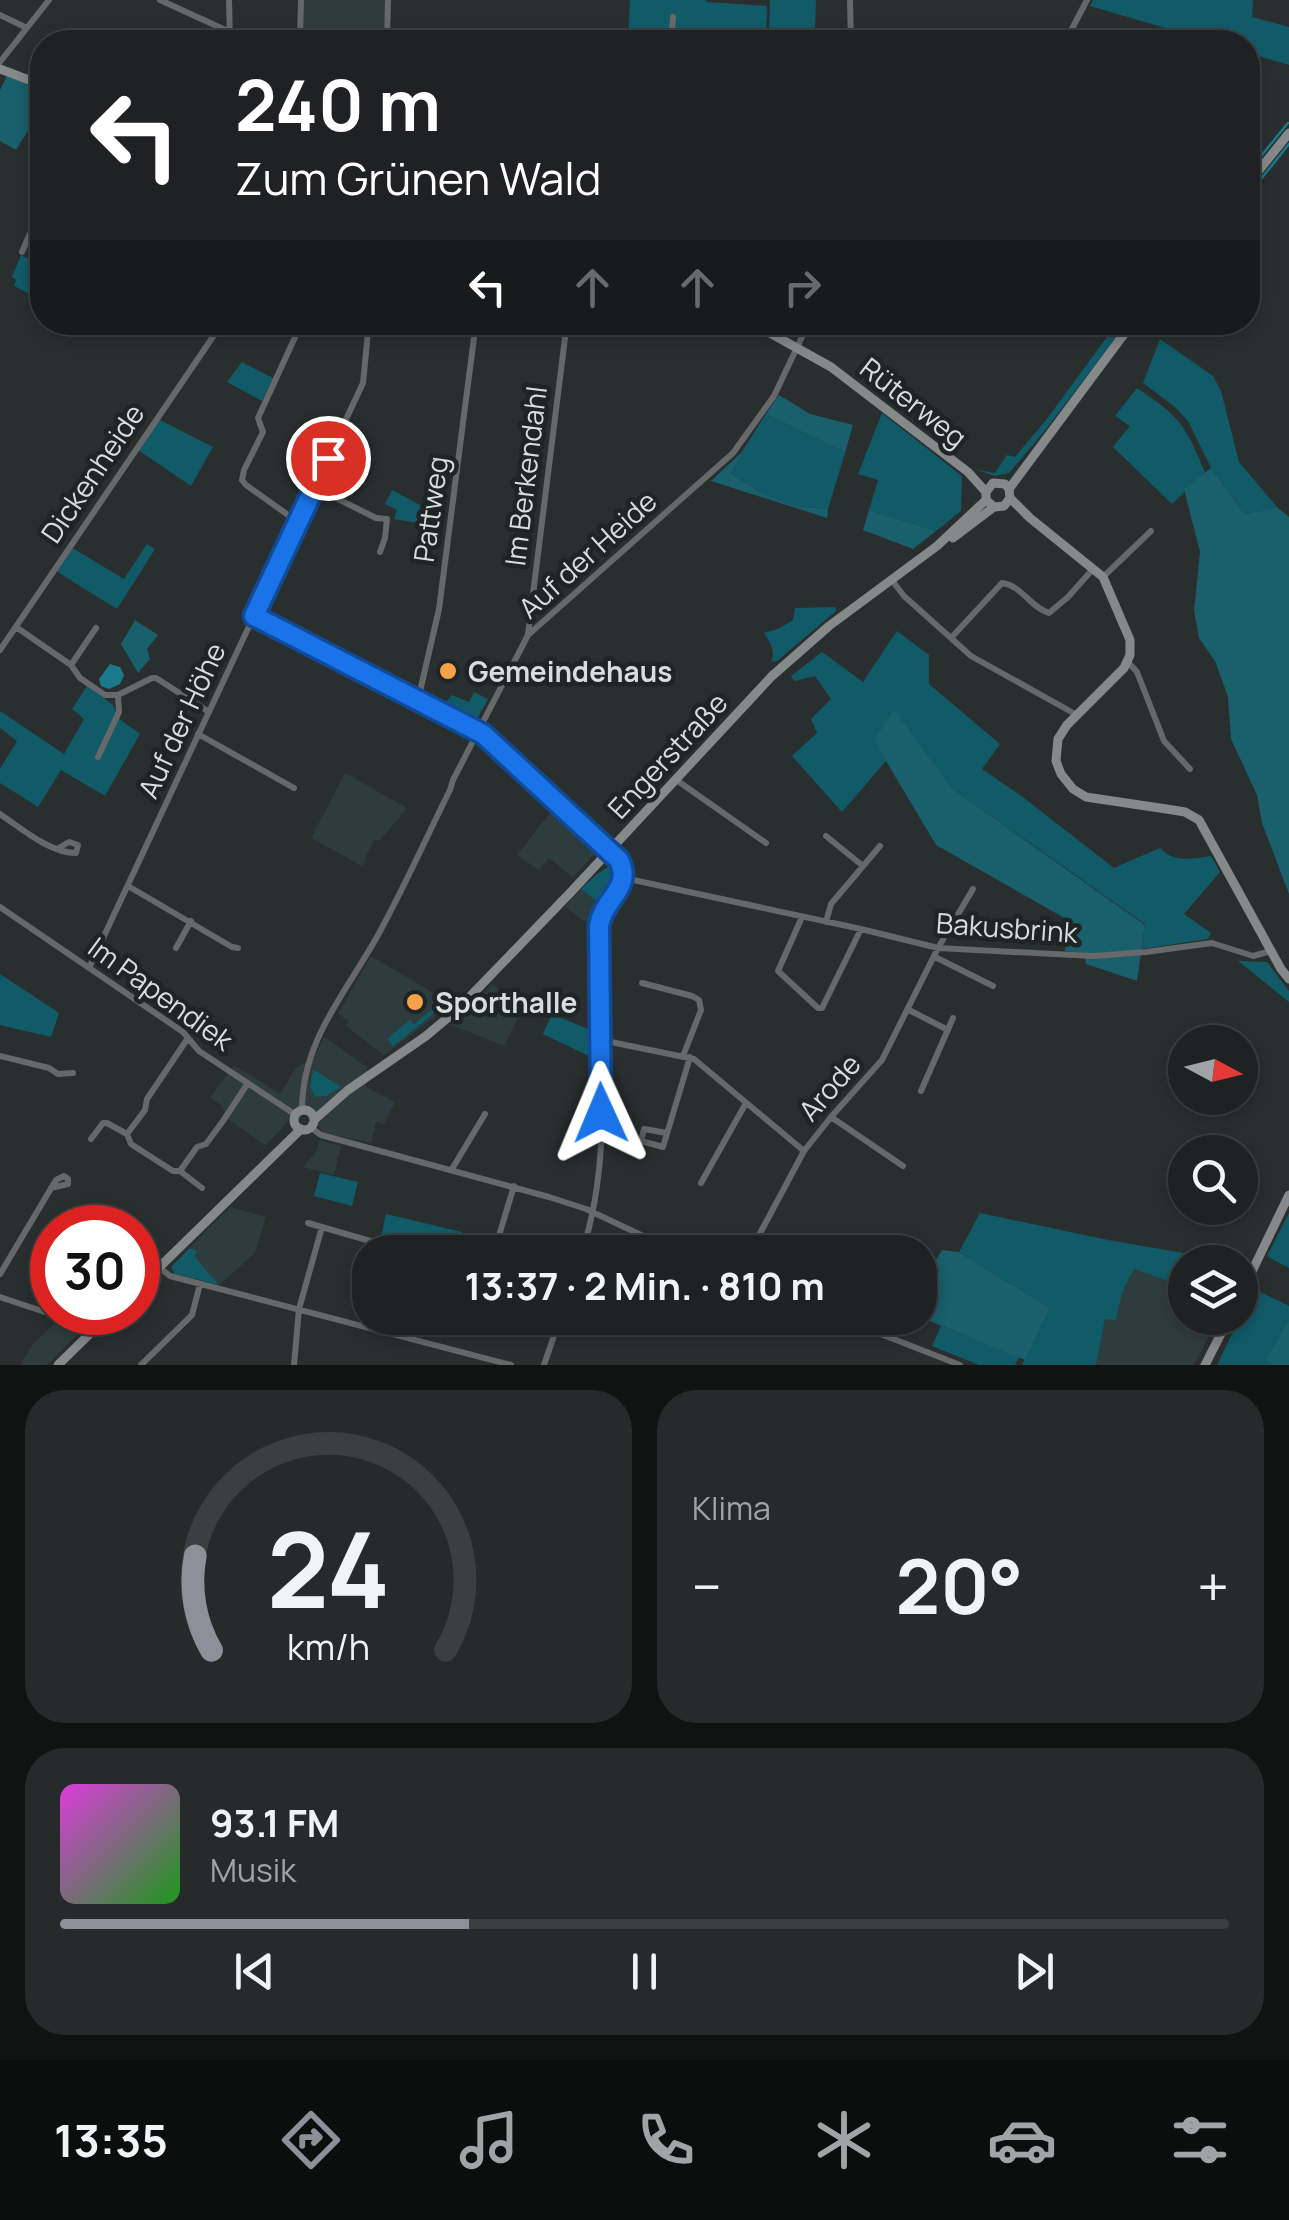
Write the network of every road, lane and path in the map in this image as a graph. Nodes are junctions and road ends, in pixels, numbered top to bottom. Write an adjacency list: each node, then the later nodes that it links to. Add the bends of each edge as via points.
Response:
1 (50, 0): 10 (street)
2 (160, 0): 11 (street)
3 (229, 0): 12 (street)
4 (301, 0): 13 (street)
5 (388, 0): 14 (street)
6 (850, 0): 16 (street)
7 (1087, 0): 17 (street)
8 (0, 15): 10 (street)
9 (673, 17): 15 (street)
10 (27, 28): 18 (street)
11 (226, 30)
12 (230, 30)
13 (300, 30)
14 (387, 30)
15 (672, 30)
16 (851, 30)
17 (1071, 30)
18 (0, 65): 19 (main road)
19 (30, 79)
20 (1289, 133): 21 (main road)
21 (1260, 169)
22 (30, 234): 23 (street)
23 (22, 252)
24 (214, 335): 42 (street, Dickenheide)
25 (296, 335): 35 (street, via 258,418 262,432 242,480)
26 (368, 335): 33 (street, Auf der Höhe, via 363,383)
27 (474, 335): 50 (street, Pattweg, via 439,609)
28 (565, 335): 44 (street, Im Berkendahl)
29 (774, 335): 32 (main road, Rüterweg)
30 (802, 335): 32 (street, Auf der Heide)
31 (1124, 335): 34 (main road, Engerstraße)
32 (797, 348): 34 (main road, Rüterweg); 44 (street, Auf der Heide, via 774,396 732,454)
33 (314, 487): 35 (street, Auf der Höhe); 37 (street, via 386,519)
34 (998, 495): 38 (main road, Rüterweg); 40 (main road, Engerstraße)
35 (298, 522): 41 (street, Auf der Höhe)
36 (1151, 531): 39 (street)
37 (380, 552)
38 (1094, 568): 39 (main road, Rüterweg); 45 (street, via 1048,613 1002,583)
39 (1103, 576): 47 (main road, via 1128,634)
40 (891, 580): 45 (street); 57 (main road, Engerstraße, via 782,666)
41 (254, 616): 50 (street); 51 (street, Auf der Höhe)
42 (16, 627): 46 (street, Dickenheide); 48 (street)
43 (96, 628): 48 (street)
44 (528, 635): 53 (street, Auf der Heide)
45 (951, 638): 52 (street, via 970,656)
46 (0, 650)
47 (1128, 662): 52 (main road); 56 (street, via 1164,741)
48 (71, 665): 49 (street, via 105,695)
49 (118, 695): 51 (street, via 156,678); 55 (street, via 119,712)
50 (418, 700): 53 (street)
51 (208, 712): 54 (street, Auf der Höhe)
52 (1077, 715): 76 (main road, via 1056,752 1067,783 1086,797 1185,812 1199,820)
53 (478, 731): 64 (street); 95 (street, Auf der Heide, via 392,908 311,1052)
54 (198, 734): 58 (street); 67 (street, Auf der Höhe)
55 (98, 756)
56 (1190, 768)
57 (675, 780): 61 (street); 64 (main road, Engerstraße)
58 (294, 788)
59 (0, 814): 63 (street)
60 (826, 836): 65 (street)
61 (766, 844)
62 (880, 846): 65 (street)
63 (59, 848)
64 (610, 850): 66 (street); 95 (main road, Engerstraße, via 457,1010)
65 (862, 866): 72 (street, via 831,904)
66 (624, 878): 70 (street, Bakusbrink); 86 (street, via 600,920)
67 (128, 886): 71 (street); 78 (street, Auf der Höhe)
68 (972, 890): 77 (street, Arode)
69 (0, 907): 78 (street, Im Papendiek)
70 (802, 917): 72 (street, Bakusbrink); 73 (street, via 778,971 816,1007 822,1008)
71 (191, 921): 74 (street); 75 (street)
72 (826, 922): 73 (street, Bakusbrink)
73 (861, 930): 77 (street, Bakusbrink)
74 (176, 948)
75 (238, 948)
76 (1271, 951): 77 (street, Bakusbrink, via 1252,956 1212,943 1108,955); 79 (main road)
77 (936, 952): 81 (street); 82 (street, Arode)
78 (89, 968): 85 (street, Im Papendiek)
79 (1289, 979)
80 (642, 982): 88 (street, via 699,1000)
81 (993, 986)
82 (908, 1010): 84 (street); 94 (street, Arode, via 882,1060)
83 (953, 1018): 84 (street)
84 (948, 1030): 91 (street)
85 (188, 1038): 90 (street, Im Papendiek); 97 (street)
86 (601, 1040): 88 (street); 108 (street)
87 (0, 1056): 89 (street)
88 (686, 1057): 92 (street); 96 (street)
89 (74, 1074)
90 (248, 1083): 95 (street, Im Papendiek); 102 (street)
91 (921, 1091)
92 (746, 1103): 99 (street); 103 (street)
93 (484, 1114): 101 (street)
94 (831, 1117): 99 (street, Arode); 100 (street)
95 (304, 1120): 101 (street, Im Papendiek, via 322,1135); 117 (main road, Engerstraße)
96 (667, 1133)
97 (127, 1134): 98 (street, via 103,1123); 102 (street, via 131,1144)
98 (91, 1139)
99 (804, 1152): 114 (street, Arode)
100 (903, 1166)
101 (452, 1169): 104 (street, Im Papendiek)
102 (180, 1171): 106 (street)
103 (701, 1182)
104 (514, 1186): 108 (street, Im Papendiek); 111 (street)
105 (52, 1188): 119 (street)
106 (202, 1188)
107 (1289, 1195): 116 (main road)
108 (594, 1213): 112 (street); 113 (street, Im Papendiek)
109 (308, 1223): 110 (street)
110 (322, 1227): 115 (street); 123 (street)
111 (499, 1235)
112 (587, 1235)
113 (641, 1235)
114 (759, 1235)
115 (352, 1236)
116 (1258, 1259)
117 (160, 1266)
118 (160, 1268): 120 (street)
119 (0, 1274)
120 (200, 1284): 123 (street); 129 (street, via 192,1315)
121 (0, 1297): 122 (street)
122 (30, 1307)
123 (299, 1308): 130 (street); 131 (street)
124 (89, 1335): 128 (main road)
125 (554, 1335): 132 (street)
126 (883, 1335): 133 (street)
127 (1220, 1335): 134 (main road)
128 (58, 1365)
129 (141, 1365)
130 (294, 1365)
131 (511, 1365)
132 (544, 1365)
133 (960, 1365)
134 (1205, 1365)

